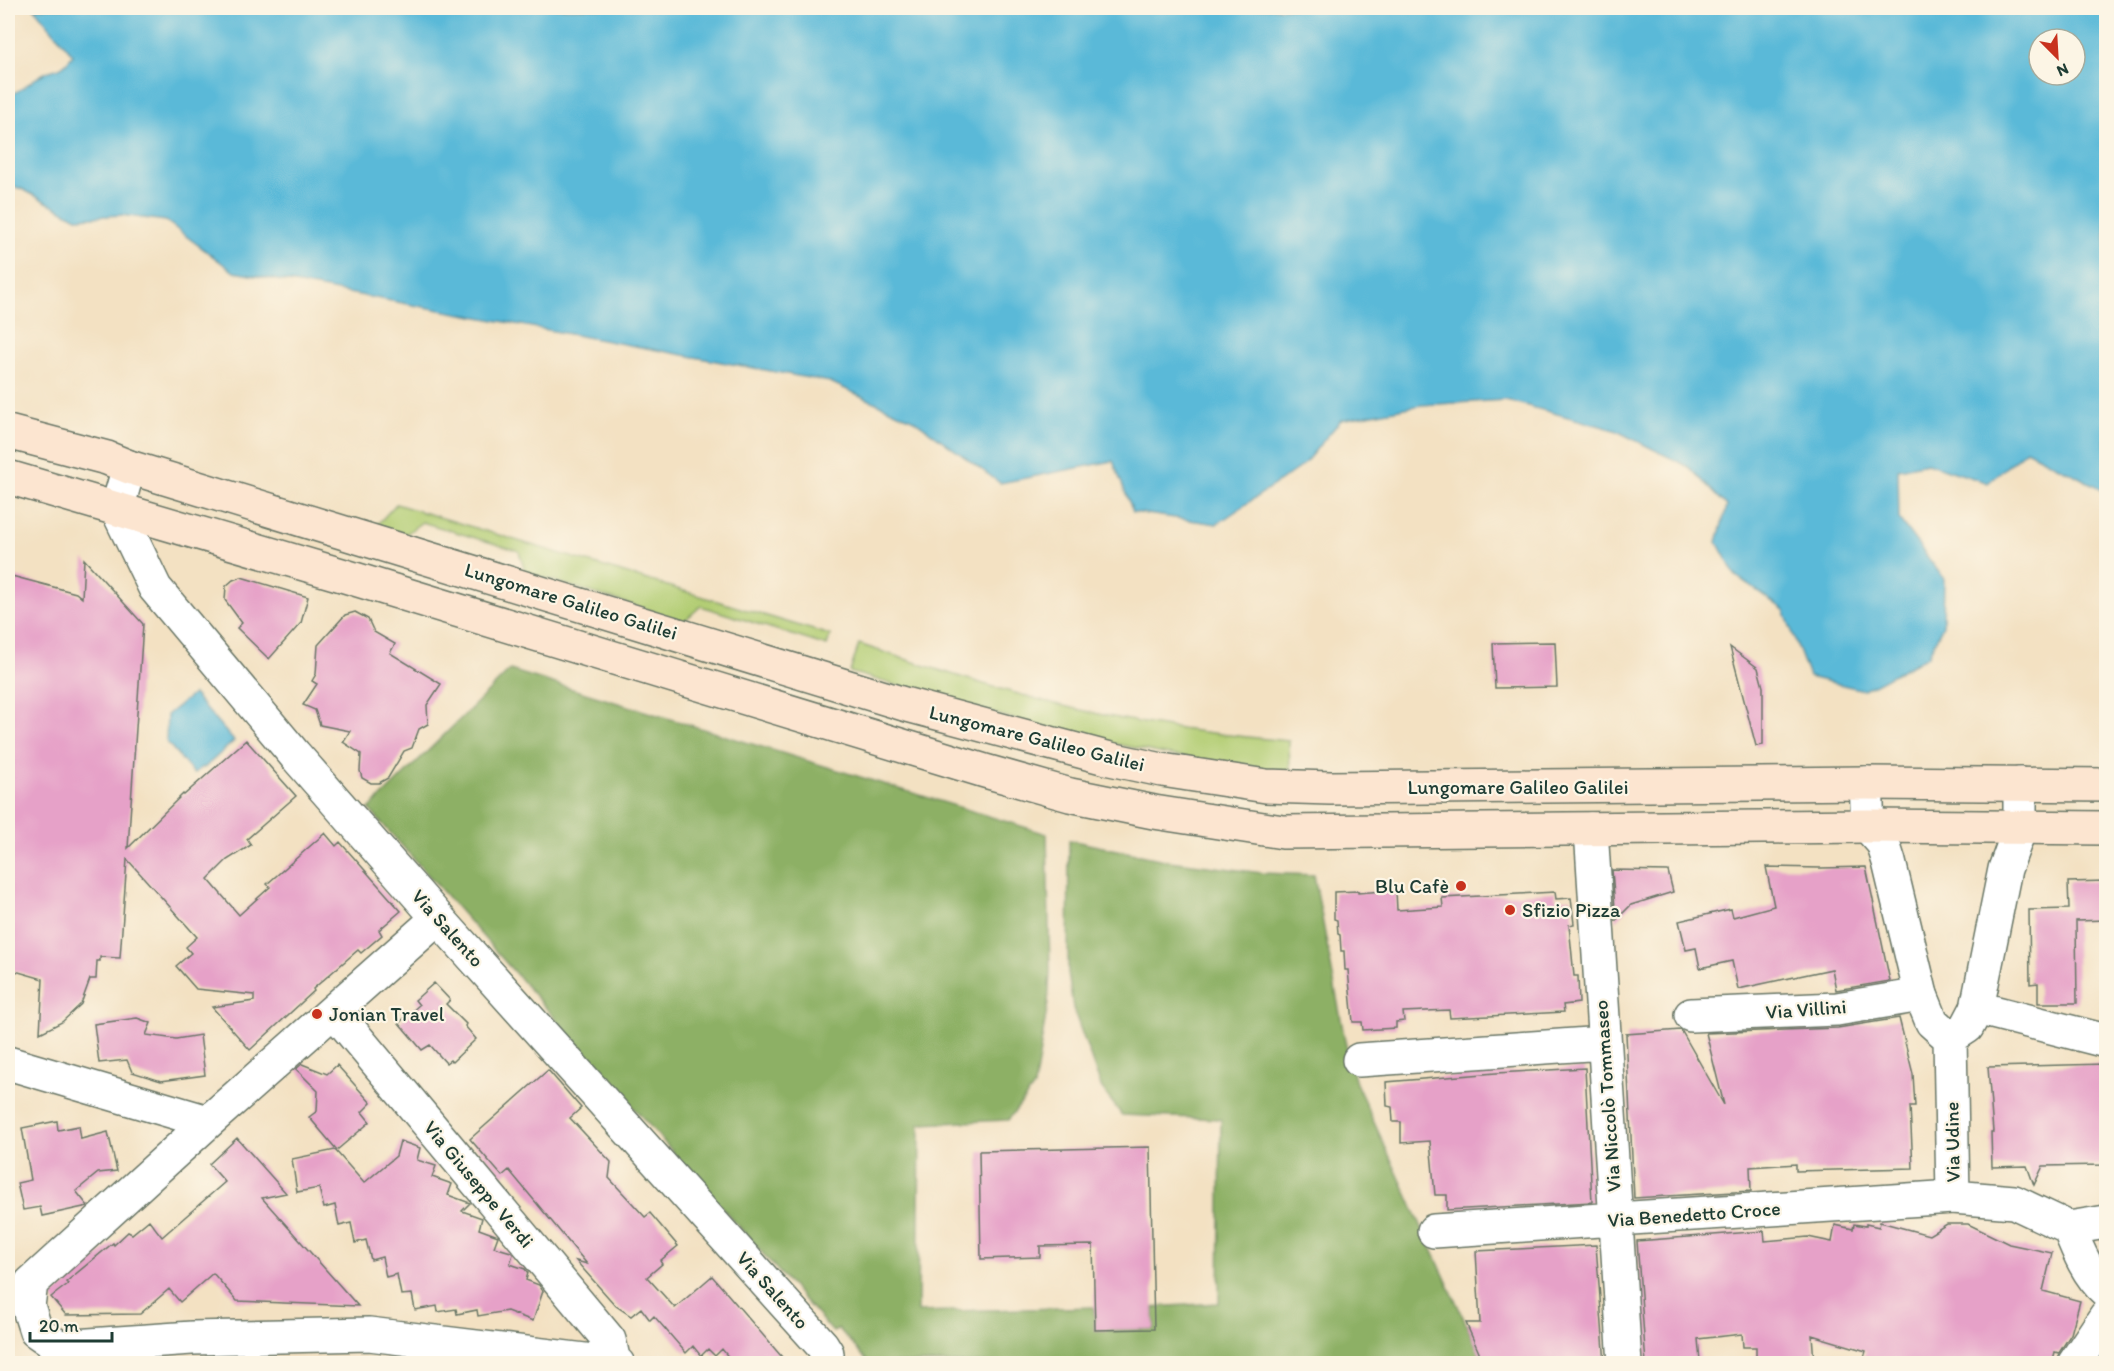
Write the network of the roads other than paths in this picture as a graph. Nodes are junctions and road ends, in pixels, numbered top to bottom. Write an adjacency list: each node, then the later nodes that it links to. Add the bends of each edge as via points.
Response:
1 (8, 432): 2 (main road, Lungomare Galileo Galilei)
2 (129, 467): 4 (street); 8 (main road, Lungomare Galileo Galilei, via 904,704 1121,761 1218,779 1297,788)
3 (8, 477): 4 (main road, Lungomare Galileo Galilei)
4 (117, 509): 12 (main road, Lungomare Galileo Galilei, via 1070,795 1283,832); 13 (street, Via Salento, via 155,588)
5 (1866, 783): 6 (main road, Lungomare Galileo Galilei); 8 (main road, Lungomare Galileo Galilei); 9 (street)
6 (2020, 784): 7 (main road, Lungomare Galileo Galilei); 10 (street)
7 (2106, 785)
8 (1590, 786): 12 (main road)
9 (1868, 826): 10 (main road, Lungomare Galileo Galilei); 12 (main road, Lungomare Galileo Galilei); 14 (street, via 1882,843 1889,862)
10 (2020, 828): 11 (main road, Lungomare Galileo Galilei); 15 (street, via 2005,869)
11 (2106, 828)
12 (1591, 829): 20 (street, Via Niccolò Tommaseo)
13 (438, 918): 16 (street); 32 (street, Via Salento, via 822,1345)
14 (1921, 995): 17 (street, Via Villini, via 1837,1009); 18 (street, via 1932,1022)
15 (1977, 1008): 18 (street, via 1967,1027); 19 (street)
16 (333, 1011): 23 (street); 31 (street, Via Giuseppe Verdi, via 609,1340)
17 (1691, 1016)
18 (1950, 1038): 24 (street, Via Udine)
19 (2106, 1041)
20 (1603, 1043): 21 (street); 25 (street, Via Niccolò Tommaseo)
21 (1359, 1060)
22 (8, 1063): 23 (street)
23 (208, 1122): 31 (street, via 31,1283 28,1306 36,1331 59,1347 192,1338 369,1334)
24 (1953, 1197): 25 (street, Via Benedetto Croce); 27 (street, Via Udine, via 2014,1202)
25 (1616, 1219): 28 (street, Via Benedetto Croce); 33 (street, Via Niccolò Tommaseo)
26 (2106, 1222): 27 (street)
27 (2069, 1228): 29 (street, via 2081,1256)
28 (1434, 1231)
29 (2106, 1291)
30 (2106, 1316): 34 (street)
31 (616, 1363)
32 (827, 1364)
33 (1625, 1364)
34 (2074, 1364)

